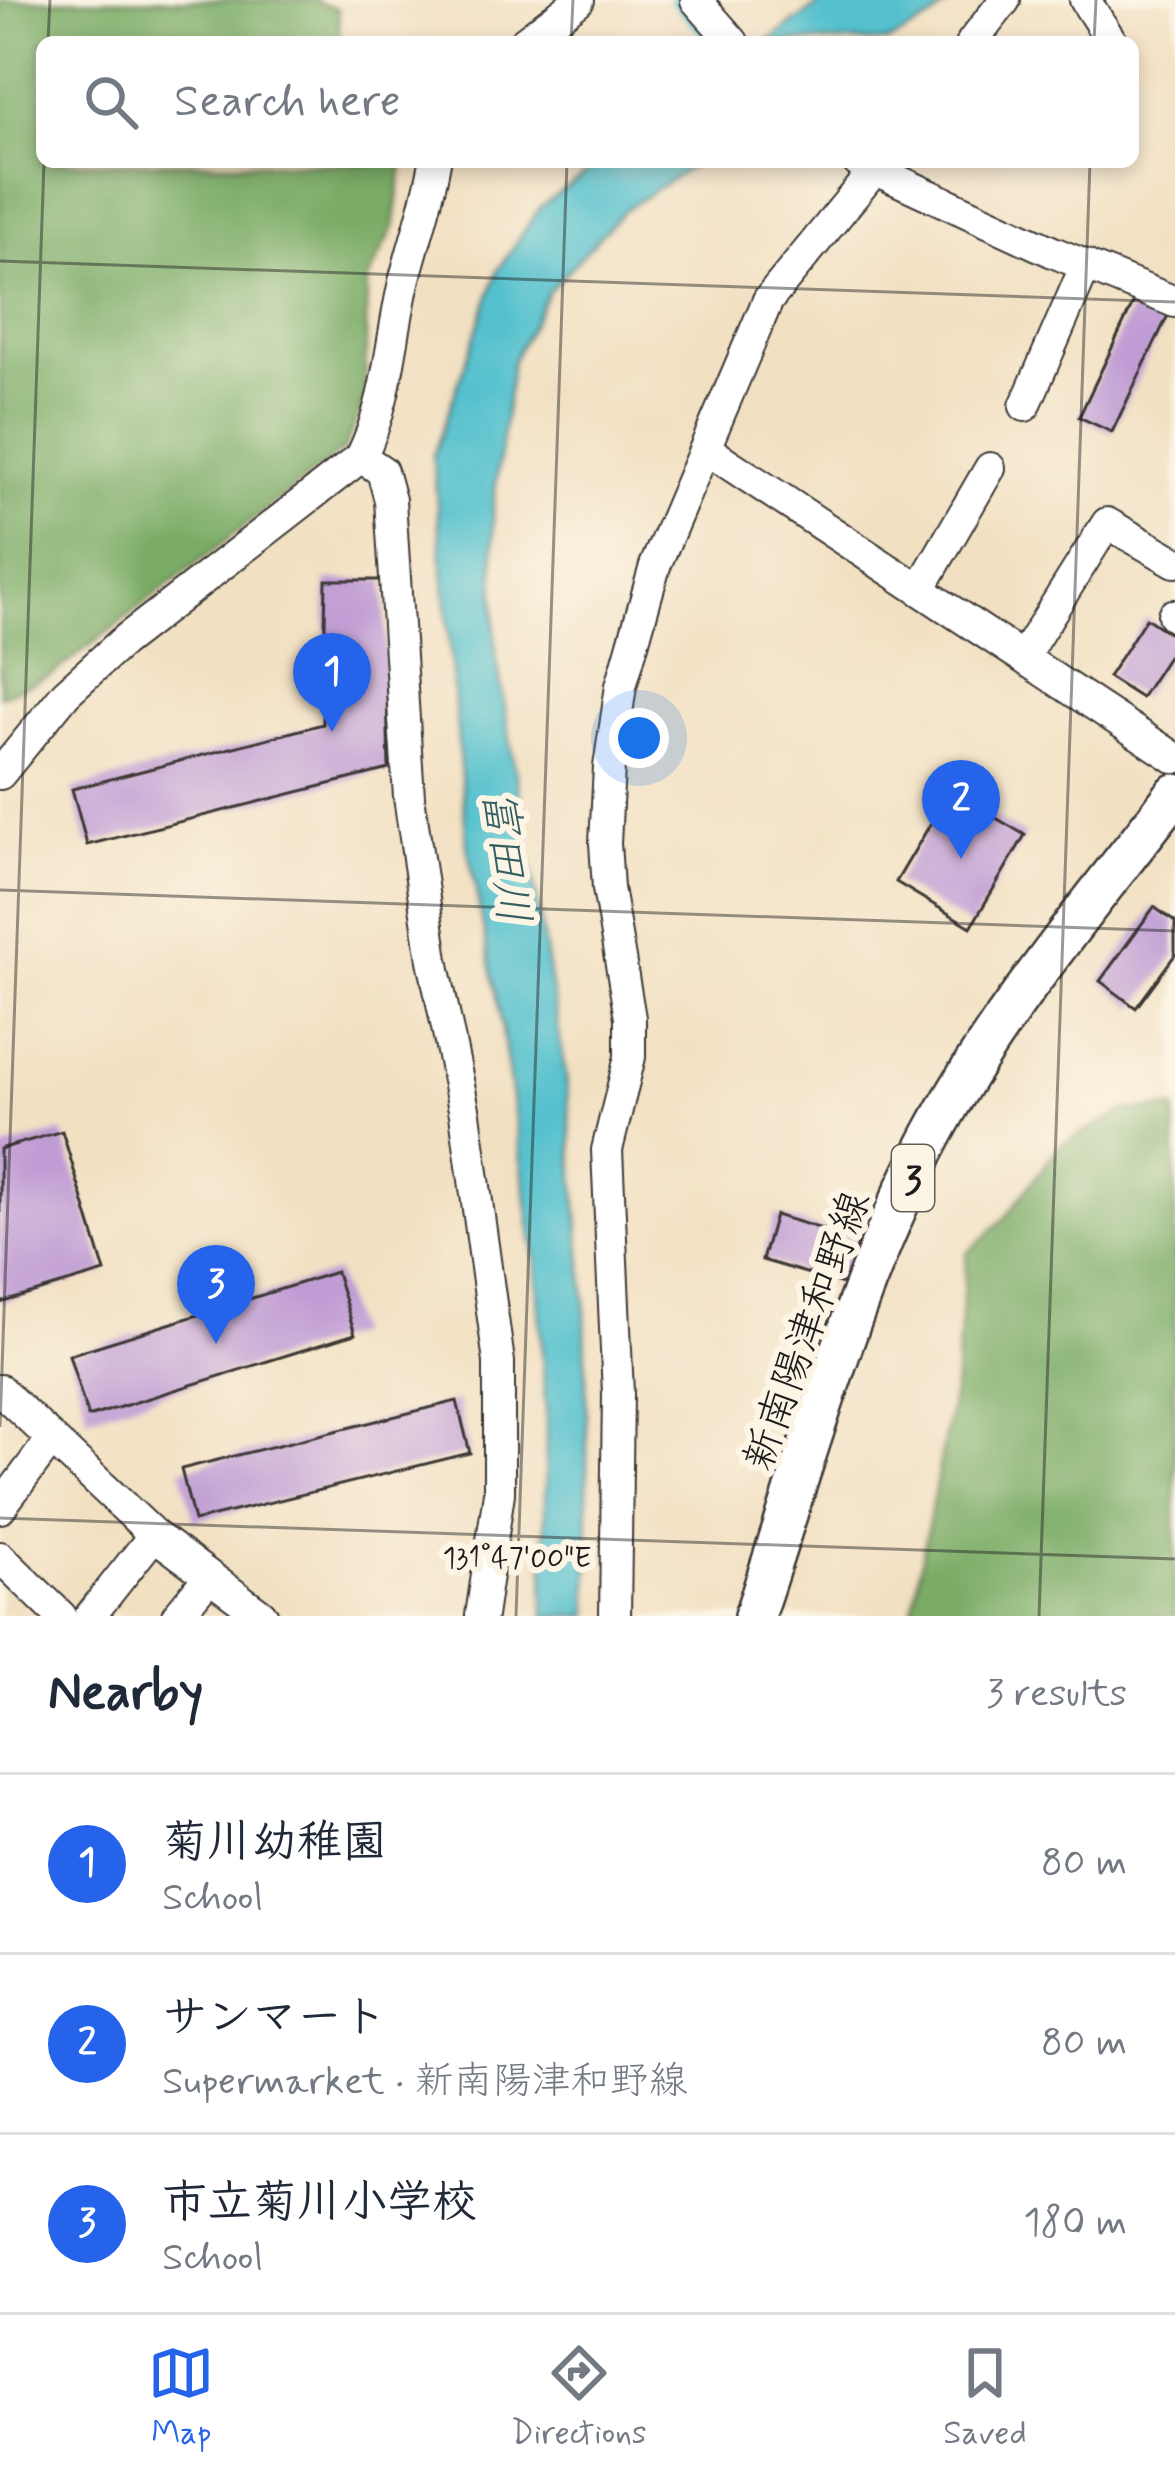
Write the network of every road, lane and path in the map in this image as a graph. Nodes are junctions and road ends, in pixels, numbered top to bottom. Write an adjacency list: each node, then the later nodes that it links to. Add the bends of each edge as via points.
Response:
1 (579, 0): 5 (street)
2 (696, 0): 6 (street)
3 (1005, 0): 7 (street)
4 (1085, 0): 8 (street)
5 (532, 36)
6 (728, 36)
7 (977, 36)
8 (1108, 36)
9 (433, 168): 16 (street, via 389,380)
10 (869, 168): 15 (street, via 768,300)
11 (877, 168): 12 (street)
12 (1086, 266): 13 (street); 14 (street)
13 (1175, 302)
14 (1025, 406)
15 (706, 449): 19 (street); 35 (street, via 655,566 621,686 609,766 608,888 630,1018 630,1058 607,1150 618,1394)
16 (361, 457): 22 (street, via 121,643 66,693); 34 (street, via 382,471 390,500 409,797 500,1362 499,1493)
17 (990, 468): 19 (street)
18 (1175, 562): 20 (street, via 1107,523)
19 (920, 589): 20 (street)
20 (1023, 656): 21 (street)
21 (1175, 758)
22 (0, 774)
23 (1175, 794): 36 (main road, 新南陽津和野線 / 3, via 976,1060 931,1138 857,1309)
24 (0, 1390): 25 (street)
25 (51, 1440): 26 (street); 27 (street)
26 (0, 1508)
27 (154, 1535): 29 (street); 31 (street)
28 (0, 1557): 30 (street)
29 (208, 1578): 32 (street); 33 (street)
30 (61, 1616)
31 (90, 1616)
32 (177, 1616)
33 (263, 1616)
34 (481, 1616)
35 (614, 1616)
36 (754, 1616)

